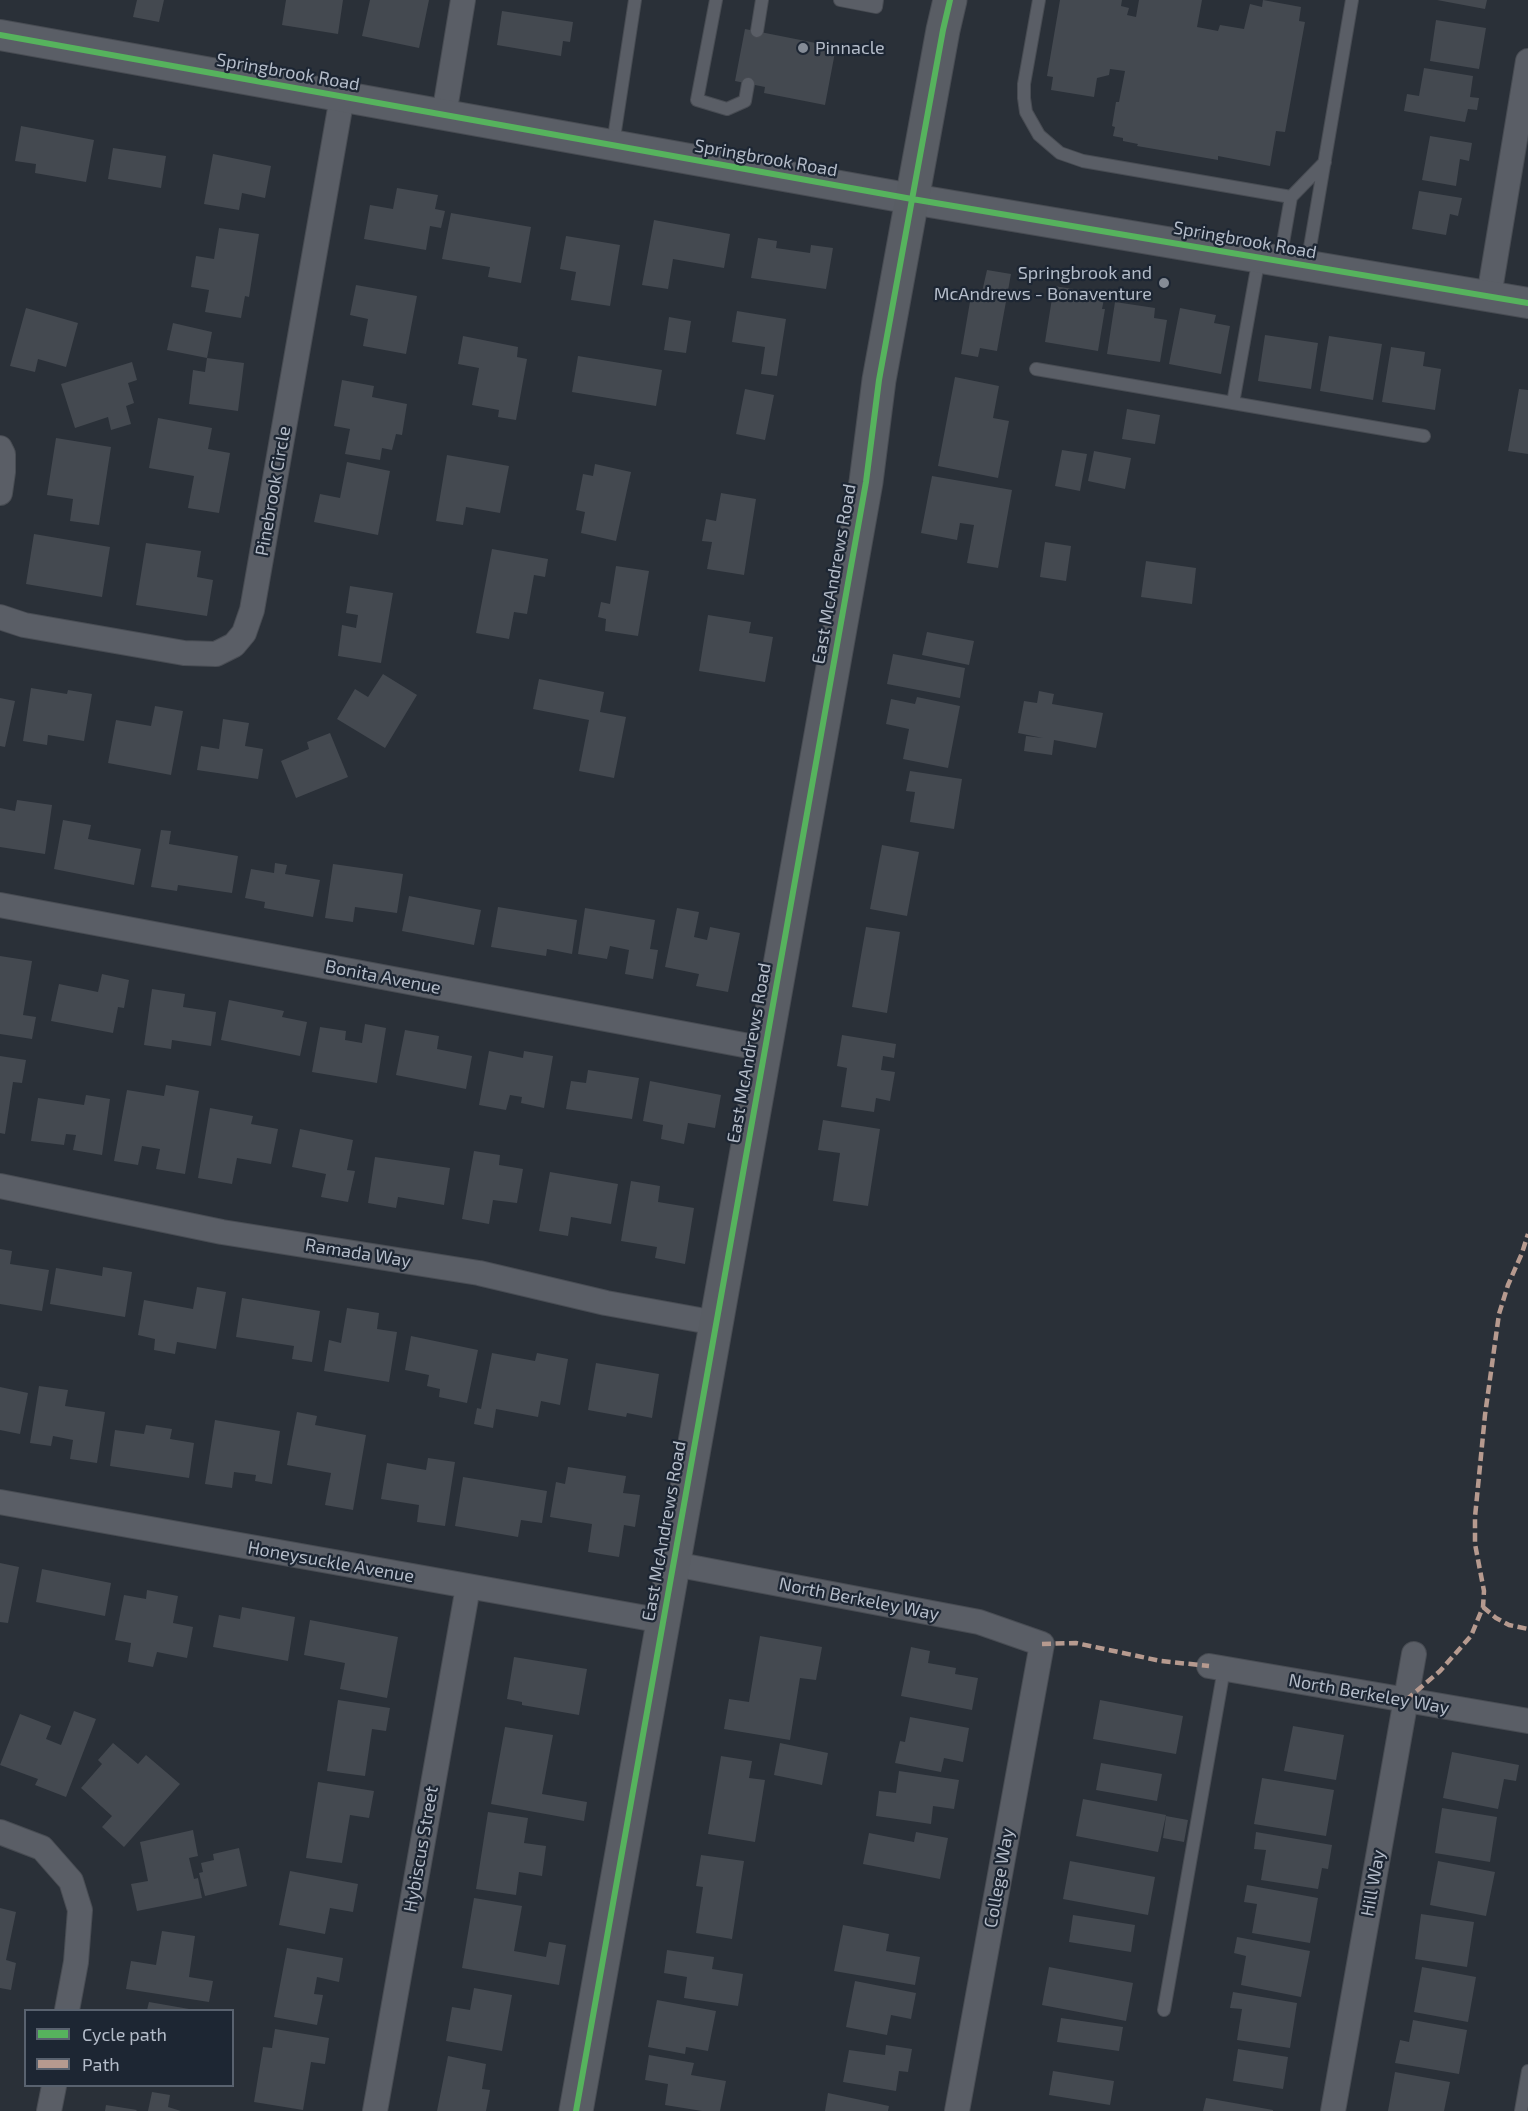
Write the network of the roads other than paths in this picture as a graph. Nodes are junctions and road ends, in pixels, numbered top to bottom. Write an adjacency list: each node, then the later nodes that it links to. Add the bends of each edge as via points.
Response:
1 (463, 0): 15 (street)
2 (635, 0): 16 (lane)
3 (716, 0): 13 (lane, via 697,100 727,109 745,101)
4 (762, 0): 10 (lane)
5 (840, 0): 6 (lane, via 876,7)
6 (877, 0)
7 (950, 0): 19 (main road, East McAndrews Road)
8 (1039, 0): 18 (lane, via 1024,98 1032,124 1049,146 1083,161)
9 (1352, 0): 17 (lane)
10 (757, 32)
11 (0, 35): 14 (street, Springbrook Road)
12 (1528, 60): 21 (street)
13 (748, 84)
14 (342, 97): 15 (street, Springbrook Road); 28 (street, Pinebrook Circle, via 252,610 244,633 234,645 216,654 184,653 24,625)
15 (444, 115): 16 (street, Springbrook Road)
16 (613, 146): 19 (street, Springbrook Road)
17 (1325, 162): 18 (lane); 20 (lane)
18 (1291, 197): 20 (lane)
19 (912, 199): 20 (street, Springbrook Road); 30 (main road, East McAndrews Road)
20 (1282, 261): 21 (street, Springbrook Road); 24 (lane)
21 (1489, 296): 22 (street, Springbrook Road)
22 (1528, 303)
23 (1036, 369): 24 (lane)
24 (1233, 403): 25 (lane)
25 (1424, 436)
26 (0, 448): 27 (street)
27 (0, 493)
28 (0, 617)
29 (0, 905): 30 (street, Bonita Avenue)
30 (765, 1049): 32 (main road, East McAndrews Road)
31 (0, 1186): 32 (street, Ramada Way, via 222,1232 405,1259)
32 (716, 1323): 34 (main road, East McAndrews Road)
33 (0, 1502): 35 (street, Honeysuckle Avenue)
34 (674, 1564): 36 (main road, East McAndrews Road); 37 (street, North Berkeley Way, via 979,1622)
35 (468, 1587): 36 (street, Honeysuckle Avenue); 48 (street, Hybiscus Street)
36 (663, 1621): 49 (main road, East McAndrews Road)
37 (1042, 1644): 50 (street, College Way)
38 (1414, 1654): 40 (street, Hill Way)
39 (1217, 1668): 40 (street, North Berkeley Way); 44 (lane)
40 (1406, 1700): 41 (street, North Berkeley Way); 51 (street, Hill Way)
41 (1528, 1721)
42 (0, 1832): 43 (street, via 42,1848 71,1881 80,1910)
43 (67, 2009)
44 (1164, 2010)
45 (1528, 2071): 52 (lane)
46 (54, 2087): 47 (street)
47 (50, 2111)
48 (375, 2111)
49 (576, 2111)
50 (957, 2111)
51 (1333, 2111)
52 (1521, 2111)

